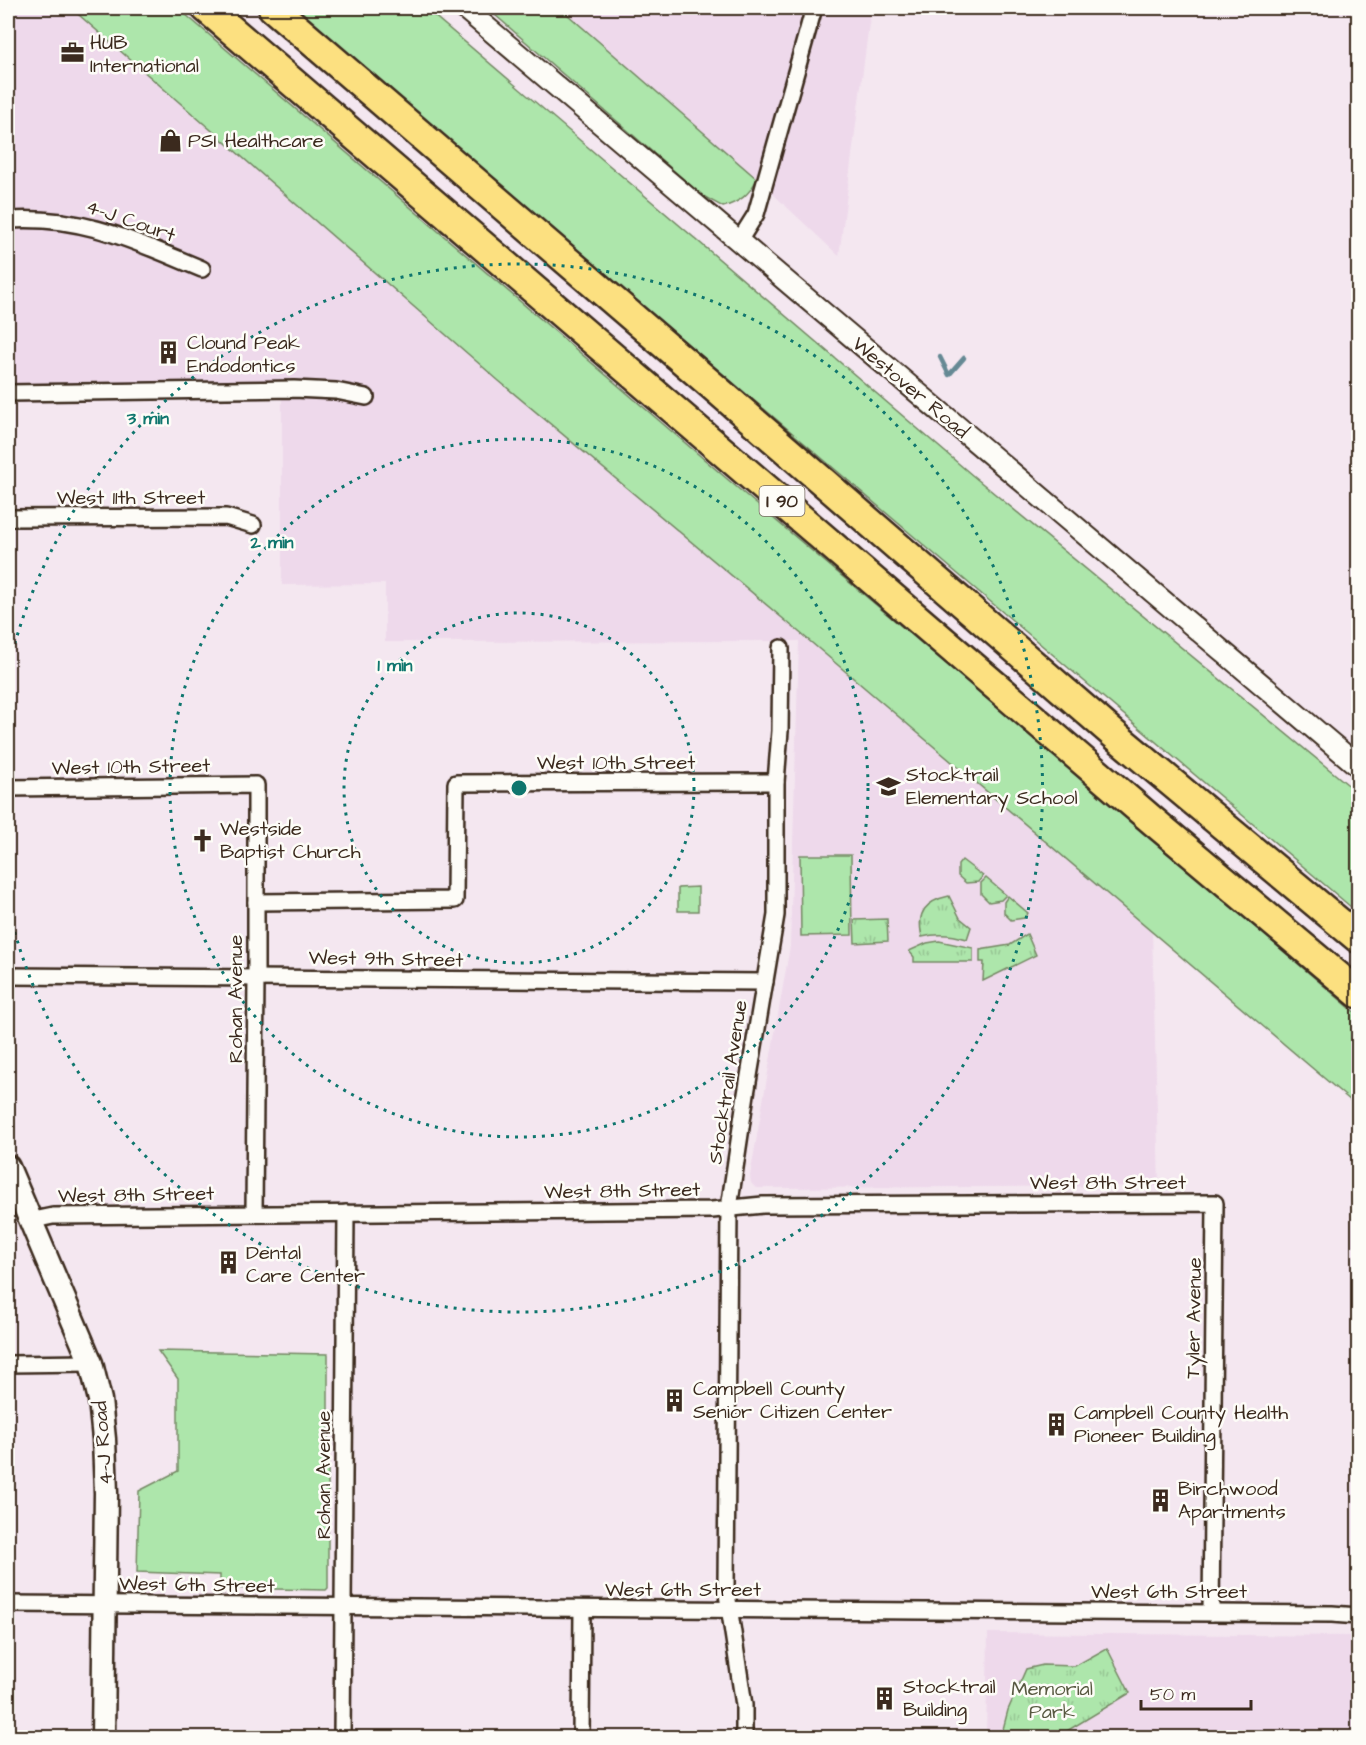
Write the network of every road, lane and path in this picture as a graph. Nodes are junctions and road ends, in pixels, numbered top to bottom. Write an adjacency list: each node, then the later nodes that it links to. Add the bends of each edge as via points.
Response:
1 (206, 8): 22 (highway, I 90)
2 (273, 8): 18 (highway, I 90, via 1117,737)
3 (464, 8): 6 (street, Westover Road)
4 (814, 8): 6 (street, via 756,214)
5 (8, 220): 7 (street, 4-J Court, via 69,222 106,230)
6 (739, 241): 13 (street, Westover Road)
7 (202, 269)
8 (8, 393): 9 (street, via 294,389 336,391)
9 (366, 398)
10 (8, 518): 11 (street, West 11th Street, via 226,517)
11 (253, 525)
12 (781, 648): 14 (street, Stocktrail Avenue)
13 (1359, 766)
14 (776, 782): 17 (street, West 10th Street, via 456,783 455,900); 21 (street, Stocktrail Avenue, via 776,915)
15 (256, 785): 16 (street, West 10th Street); 17 (street, Rohan Avenue)
16 (8, 788)
17 (256, 902): 20 (street, Rohan Avenue)
18 (1359, 938)
19 (8, 976): 20 (street, West 9th Street)
20 (256, 977): 21 (street, West 9th Street); 26 (street, Rohan Avenue)
21 (765, 982): 25 (street, Stocktrail Avenue)
22 (1359, 993)
23 (8, 1169): 28 (main road, 4-J Road)
24 (1215, 1203): 25 (street, West 8th Street); 36 (street, Tyler Avenue)
25 (729, 1208): 27 (street, West 8th Street); 35 (street, Stocktrail Avenue)
26 (254, 1213): 27 (street, West 8th Street); 28 (street, West 8th Street, via 53,1215)
27 (346, 1213): 33 (street, Rohan Avenue)
28 (29, 1221): 29 (main road, 4-J Road)
29 (91, 1363): 30 (street); 32 (main road, 4-J Road, via 104,1439)
30 (8, 1364)
31 (8, 1604): 32 (street, West 6th Street)
32 (104, 1604): 33 (street, West 6th Street); 38 (main road, 4-J Road)
33 (343, 1607): 34 (street, West 6th Street); 39 (street, Rohan Avenue)
34 (582, 1609): 35 (street, West 6th Street); 40 (street)
35 (729, 1610): 36 (street, West 6th Street); 41 (street, Stocktrail Avenue, via 744,1705)
36 (1211, 1613): 37 (street, West 6th Street)
37 (1359, 1616)
38 (103, 1737)
39 (342, 1737)
40 (581, 1737)
41 (744, 1737)

